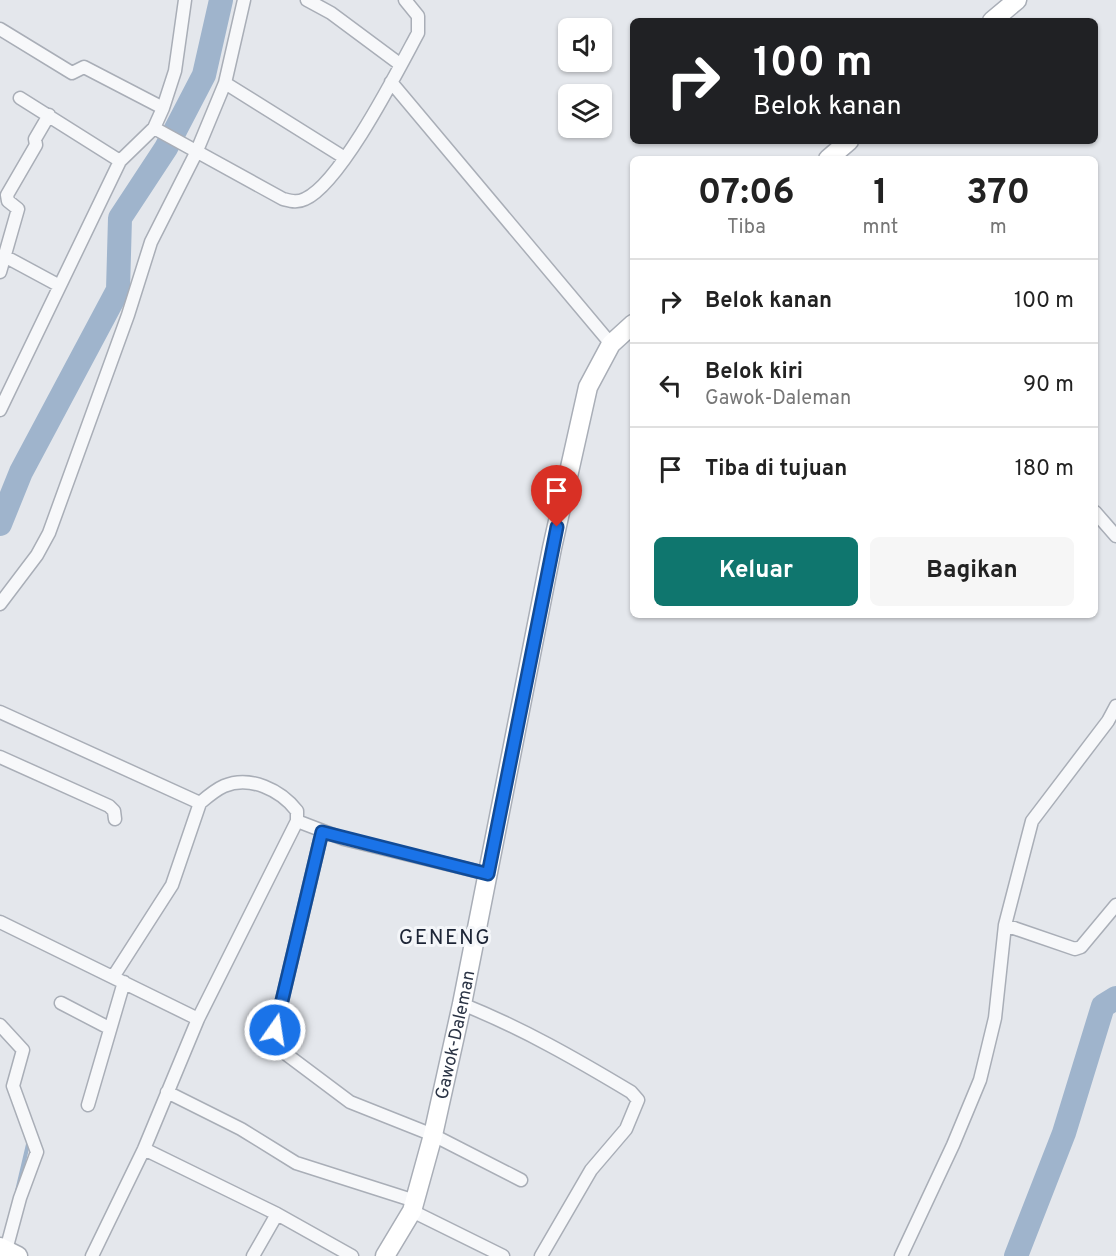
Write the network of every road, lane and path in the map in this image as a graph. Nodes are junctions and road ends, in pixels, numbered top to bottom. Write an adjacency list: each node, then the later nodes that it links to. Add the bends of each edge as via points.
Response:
1 (185, 0): 12 (street, via 175,71)
2 (244, 0): 10 (street)
3 (307, 0): 8 (street)
4 (405, 0): 8 (street, via 420,22)
5 (1017, 0): 6 (street)
6 (996, 18)
7 (0, 29): 12 (street, via 72,73 84,67)
8 (401, 65): 9 (street)
9 (394, 84): 18 (street); 24 (street)
10 (230, 85): 16 (street); 18 (street)
11 (21, 98): 13 (street)
12 (163, 108): 14 (street)
13 (49, 114): 19 (street); 20 (street, via 7,195 18,209)
14 (156, 130): 16 (street); 19 (street)
15 (846, 144): 17 (street)
16 (196, 153): 18 (street, via 283,199 296,202 316,192); 28 (street, via 151,242 49,533)
17 (832, 156)
18 (345, 158)
19 (120, 161): 22 (street)
20 (6, 257): 21 (street); 22 (street)
21 (0, 273)
22 (58, 285): 25 (street)
23 (630, 327): 24 (street, Gawok-Daleman)
24 (611, 344): 36 (street, Gawok-Daleman, via 597,366 584,403)
25 (0, 410)
26 (1098, 515): 27 (street)
27 (1116, 536)
28 (0, 604)
29 (1116, 706): 39 (street, via 1032,821)
30 (0, 712): 32 (street)
31 (0, 757): 33 (street, via 109,806)
32 (200, 803): 34 (street, via 224,786 248,782 280,794 297,811); 40 (street, via 172,885)
33 (115, 819)
34 (297, 821): 35 (street); 43 (street)
35 (322, 832): 36 (street); 48 (street, via 275,1041 283,1053 350,1102)
36 (488, 874): 42 (street, Gawok-Daleman)
37 (1116, 905): 39 (street, via 1081,947 1075,949)
38 (0, 922): 40 (street)
39 (1005, 925): 60 (street, via 995,1018 980,1080)
40 (118, 980): 43 (street); 45 (street)
41 (61, 1003): 45 (street)
42 (462, 1004): 48 (street, Gawok-Daleman); 59 (street, via 549,1043 631,1092 638,1101 626,1129 591,1170)
43 (198, 1019): 46 (street)
44 (0, 1025): 53 (street, via 23,1050 13,1086 38,1147 20,1198)
45 (109, 1028): 47 (street)
46 (167, 1092): 49 (street); 51 (street, via 241,1129 296,1163)
47 (88, 1105)
48 (433, 1135): 50 (street); 51 (street, Gawok-Daleman)
49 (144, 1149): 52 (street); 54 (street)
50 (521, 1180)
51 (413, 1206): 57 (street, Gawok-Daleman); 58 (street)
52 (277, 1214): 55 (street); 56 (street)
53 (8, 1251)
54 (92, 1256)
55 (253, 1256)
56 (352, 1256)
57 (385, 1256)
58 (503, 1256)
59 (541, 1256)
60 (901, 1256)

